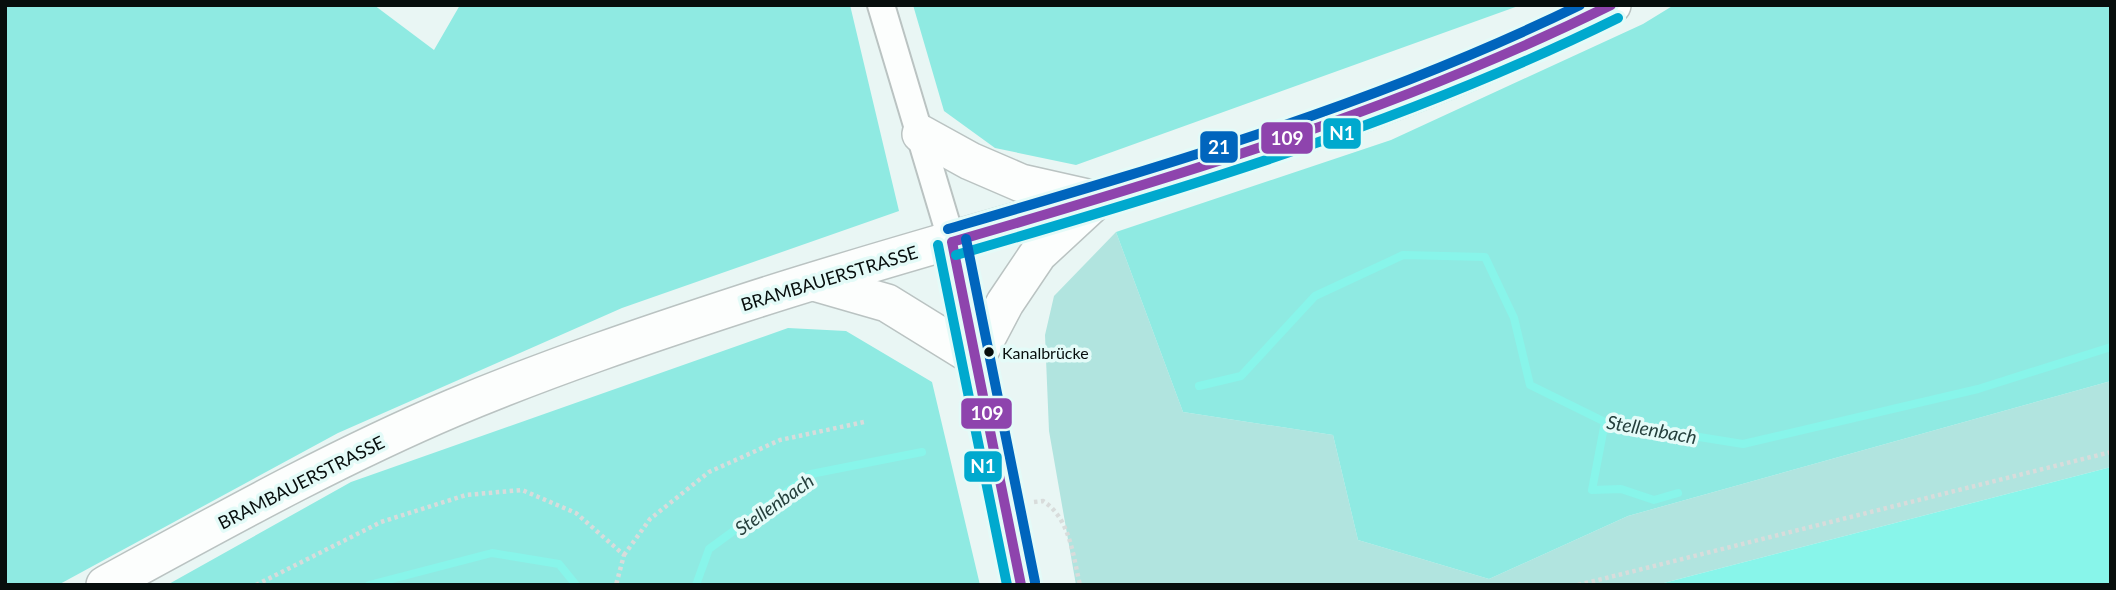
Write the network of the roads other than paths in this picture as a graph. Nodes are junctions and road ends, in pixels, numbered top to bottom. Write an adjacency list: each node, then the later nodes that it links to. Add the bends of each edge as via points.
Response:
1 (881, 5): 3 (street)
2 (1612, 5): 4 (main road, BRAMBAUERSTRASSE, via 1505,58 1392,103)
3 (921, 134): 4 (main road, via 1021,183); 5 (street)
4 (1097, 200): 5 (main road, BRAMBAUERSTRASSE); 7 (main road, via 1038,254)
5 (952, 242): 6 (main road, BRAMBAUERSTRASSE); 7 (main road)
6 (814, 282): 7 (main road, via 887,303); 8 (main road, BRAMBAUERSTRASSE, via 593,354 454,408 343,459)
7 (976, 358): 9 (main road)
8 (105, 585)
9 (1021, 585)

